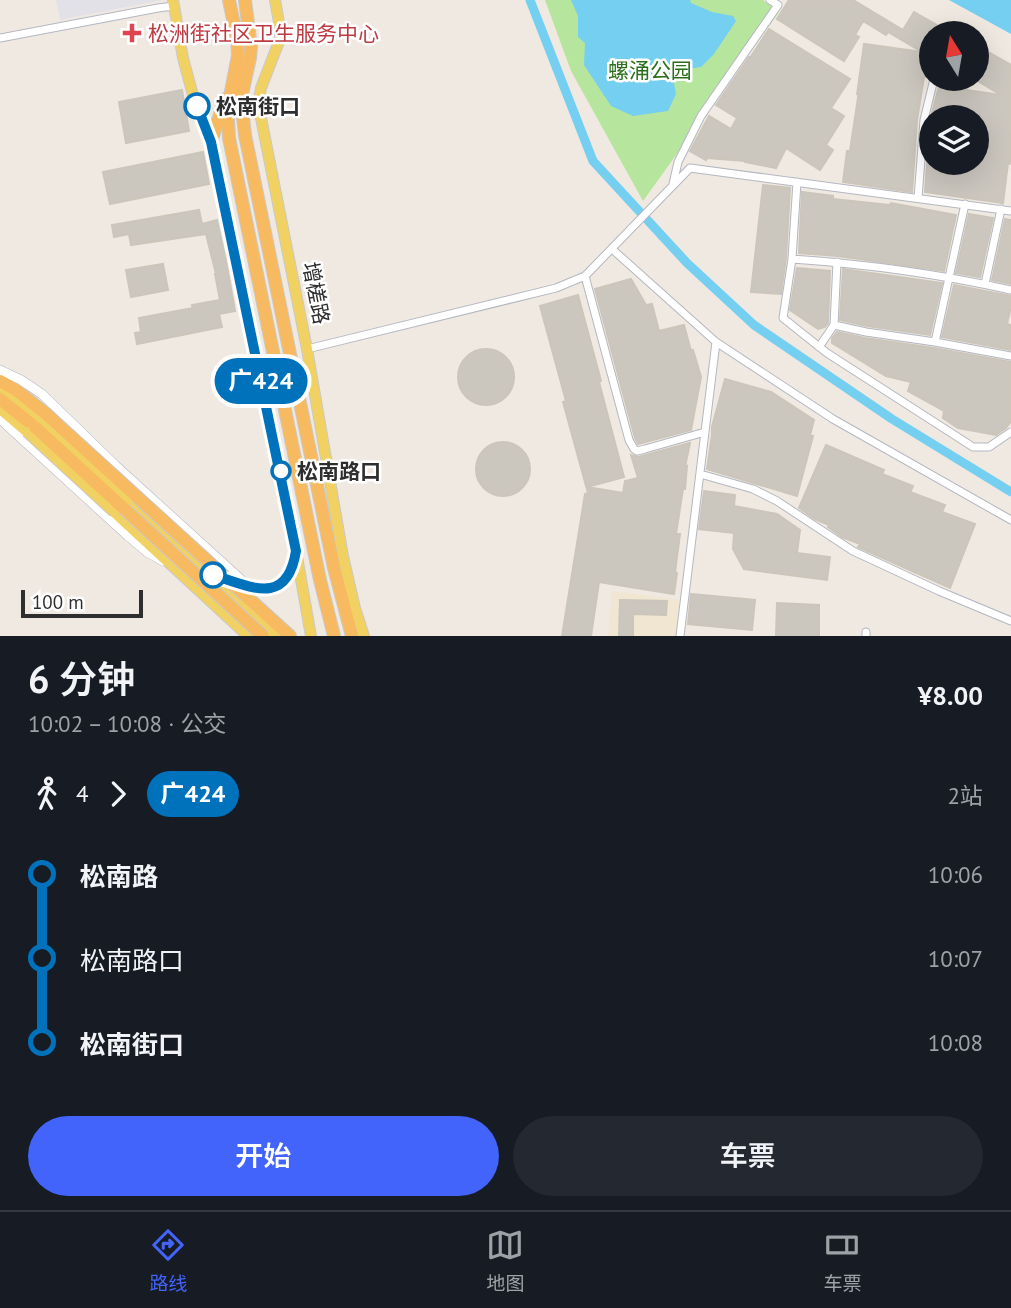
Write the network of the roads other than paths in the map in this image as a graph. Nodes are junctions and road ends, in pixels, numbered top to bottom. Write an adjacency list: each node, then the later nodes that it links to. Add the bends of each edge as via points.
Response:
1 (229, 0): 9 (highway, via 237,39)
2 (237, 0): 8 (highway)
3 (245, 0): 8 (highway, 增槎路)
4 (275, 0): 29 (main road, 增槎路, via 280,39 261,88 260,113)
5 (770, 0): 13 (street, via 778,5 701,116 678,162)
6 (173, 3): 7 (street); 11 (main road, via 194,99)
7 (0, 38)
8 (250, 58): 57 (highway, 增槎路, via 241,99 245,135)
9 (234, 75): 11 (highway); 56 (highway, via 229,138)
10 (931, 91): 14 (street, via 924,120)
11 (211, 142): 45 (main road)
12 (797, 182): 13 (street, via 690,168); 14 (street); 19 (street)
13 (673, 185): 18 (street)
14 (918, 198): 15 (street)
15 (965, 204): 16 (street); 22 (street)
16 (1001, 209): 17 (street); 23 (street)
17 (1011, 211)
18 (612, 249): 21 (street); 26 (street)
19 (792, 259): 20 (street); 28 (street, via 783,318)
20 (836, 262): 22 (street); 25 (street)
21 (585, 276): 29 (street, via 556,288); 37 (street, via 634,449)
22 (949, 277): 23 (street); 27 (street)
23 (985, 284): 24 (street)
24 (1011, 290)
25 (834, 325): 27 (street); 28 (street)
26 (716, 342): 37 (street); 43 (street, via 833,419)
27 (935, 342): 30 (street)
28 (819, 346): 38 (street, via 973,447 989,447)
29 (307, 349): 50 (main road, 增槎路)
30 (1011, 356)
31 (0, 370): 39 (street, via 42,394)
32 (0, 381): 54 (highway, bridge, via 62,428)
33 (0, 390): 44 (main road, bridge, via 41,421)
34 (0, 399): 52 (highway, bridge)
35 (0, 409): 46 (main road, bridge)
36 (0, 419): 40 (street)
37 (705, 432): 41 (street)
38 (1011, 432)
39 (84, 434): 40 (street); 42 (street)
40 (53, 468): 46 (street, via 147,552)
41 (700, 474): 49 (street, via 777,500 852,551); 58 (street)
42 (169, 514): 44 (street); 48 (street)
43 (1011, 520)
44 (184, 551): 47 (main road)
45 (296, 551): 48 (main road, via 291,572 278,586 267,590); 55 (main road)
46 (174, 566): 51 (main road)
47 (209, 574): 48 (main road); 53 (main road)
48 (248, 587)
49 (1011, 621)
50 (361, 632)
51 (248, 636)
52 (262, 636)
53 (275, 636)
54 (290, 636)
55 (312, 636)
56 (334, 636)
57 (352, 636)
58 (680, 636)

